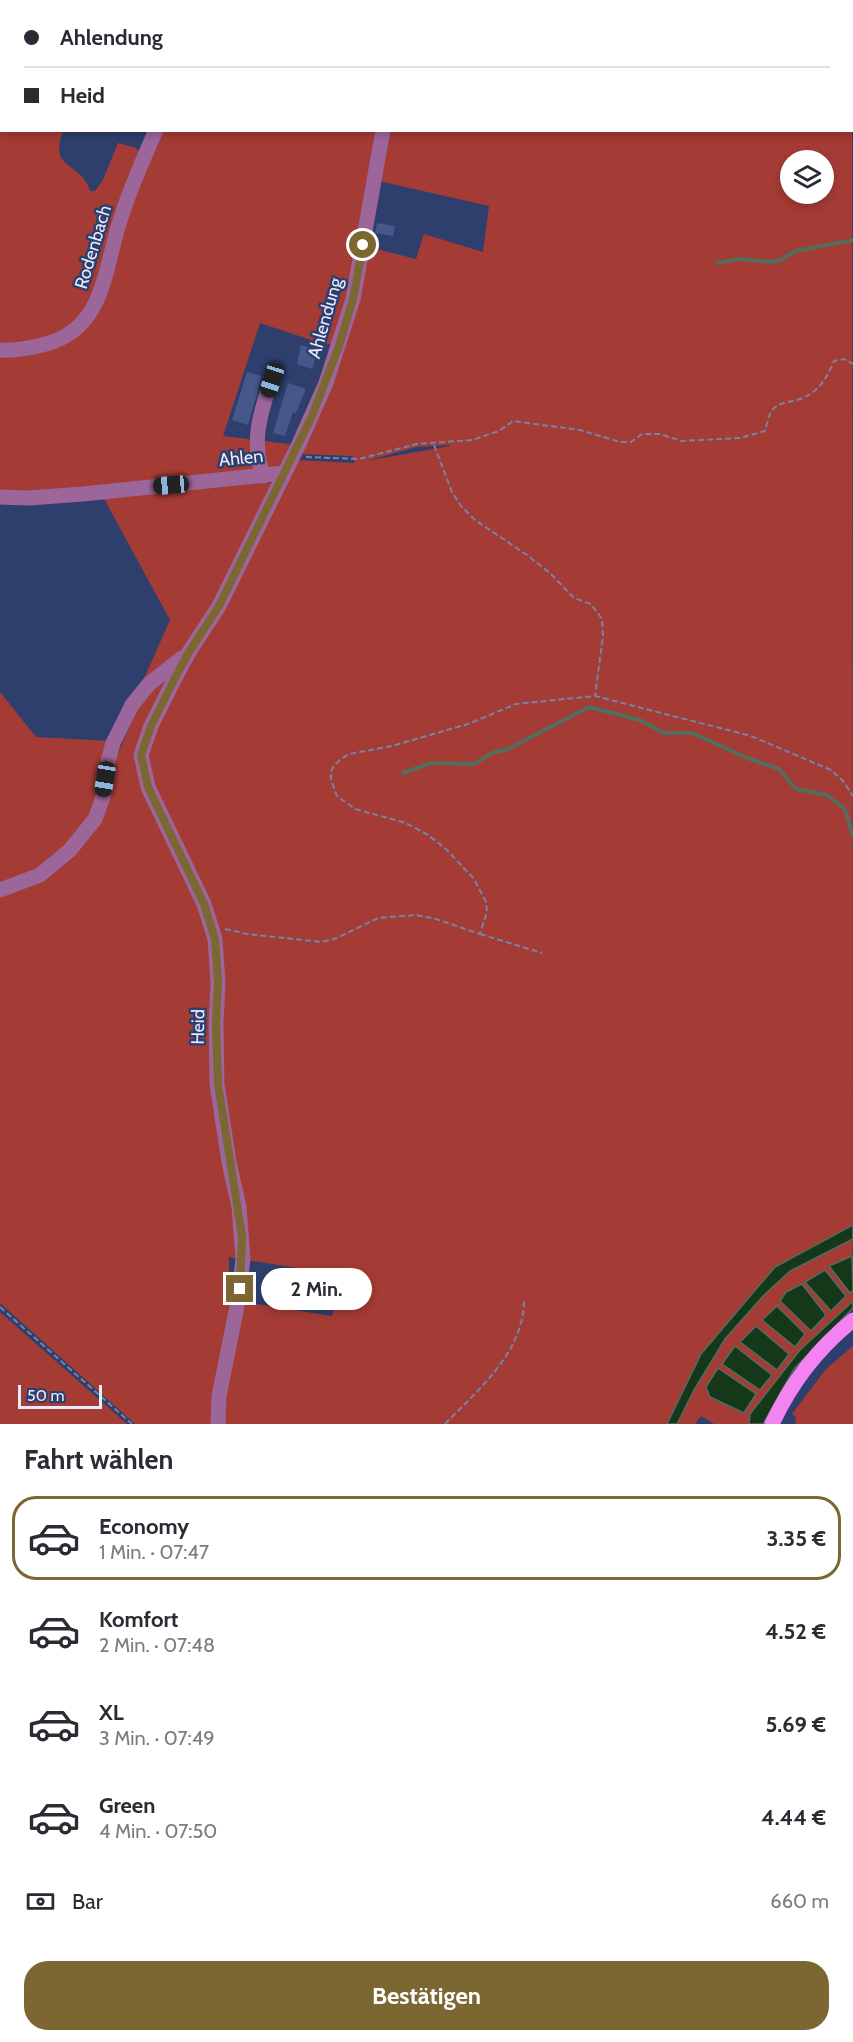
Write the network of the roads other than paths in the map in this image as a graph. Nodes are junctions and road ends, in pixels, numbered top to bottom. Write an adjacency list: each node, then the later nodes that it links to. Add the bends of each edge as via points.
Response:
1 (155, 132): 3 (street, Rodenbach, via 119,221 94,307 71,333 56,341)
2 (383, 132): 5 (street, Ahlendung, via 353,299 326,383)
3 (0, 350)
4 (272, 380): 6 (street, via 256,435)
5 (284, 473): 6 (street, Ahlen); 8 (street, Ahlen, via 219,606)
6 (263, 476): 7 (street, Ahlen, via 72,495)
7 (0, 497)
8 (189, 652): 9 (street, via 149,684 132,705 113,743 95,819 70,850 39,875); 11 (street, Heid, via 151,726 141,755 148,787 204,904 215,939 218,1084 243,1259 219,1396)
9 (0, 890)
10 (853, 1320): 12 (main road, via 807,1365)
11 (219, 1424)
12 (772, 1424)

